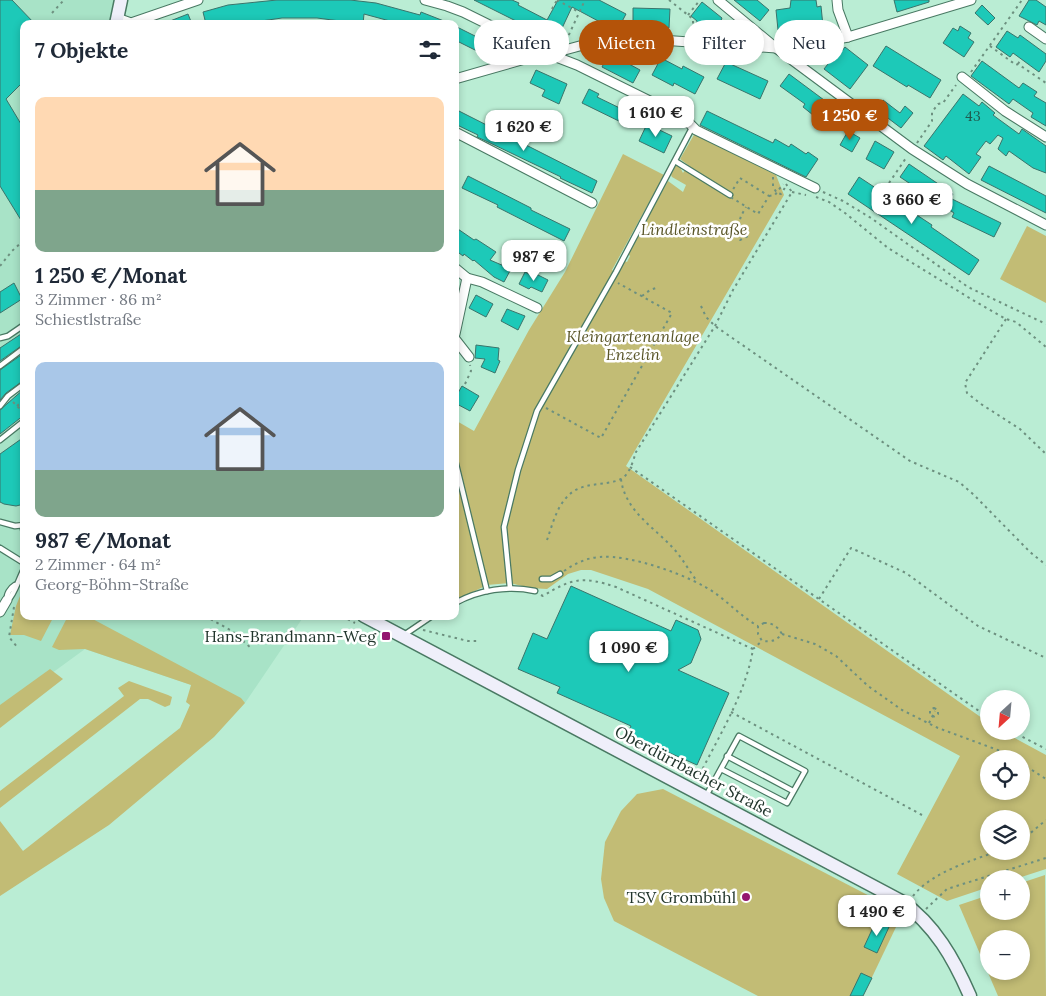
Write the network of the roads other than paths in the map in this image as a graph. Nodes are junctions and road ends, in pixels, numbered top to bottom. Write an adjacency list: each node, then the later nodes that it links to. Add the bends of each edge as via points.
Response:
1 (121, 0): 7 (street)
2 (198, 0): 8 (street)
3 (425, 0): 9 (street)
4 (718, 0): 14 (street)
5 (837, 0): 11 (street)
6 (971, 0): 11 (street)
7 (116, 20)
8 (140, 20)
9 (479, 20)
10 (1029, 27): 13 (street)
11 (848, 36): 12 (street)
12 (844, 37)
13 (1046, 39)
14 (774, 46)
15 (774, 48): 16 (street, via 661,40 598,41)
16 (569, 49)
17 (569, 62): 22 (street, via 684,118)
18 (504, 65): 21 (street)
19 (799, 65): 29 (street, via 912,149 967,184)
20 (962, 77): 24 (street, via 1005,111)
21 (459, 78)
22 (692, 128): 25 (lane); 26 (street)
23 (459, 134): 28 (street)
24 (1046, 137)
25 (675, 161): 27 (lane); 52 (lane, via 540,404 518,470 504,527)
26 (815, 188)
27 (730, 195)
28 (592, 203)
29 (1046, 225)
30 (459, 272): 31 (street)
31 (466, 278): 32 (street, via 482,282); 33 (street)
32 (537, 308)
33 (459, 314)
34 (20, 328): 35 (lane)
35 (0, 338)
36 (459, 344): 38 (street)
37 (20, 351): 39 (lane)
38 (469, 358)
39 (0, 366)
40 (20, 387): 41 (lane)
41 (0, 406)
42 (20, 424): 43 (lane)
43 (0, 440)
44 (459, 476): 53 (lane)
45 (0, 522): 46 (lane)
46 (20, 525)
47 (0, 548): 48 (lane)
48 (20, 560)
49 (560, 574): 51 (lane)
50 (20, 577): 56 (lane, via 6,596)
51 (542, 579)
52 (510, 588): 53 (lane); 54 (lane)
53 (487, 591): 55 (lane)
54 (535, 591)
55 (459, 601)
56 (11, 603): 57 (street)
57 (0, 612)
58 (372, 620): 60 (street, Oberdürrbacher Straße)
59 (425, 620): 60 (lane)
60 (402, 636): 64 (street, Oberdürrbacher Straße)
61 (727, 756): 62 (lane); 63 (lane); 63 (lane, via 738,736 805,771)
62 (721, 768): 63 (lane, via 787,804); 64 (lane)
63 (793, 791)
64 (706, 796): 65 (street, Oberdürrbacher Straße, via 906,904 940,938)
65 (970, 996)

